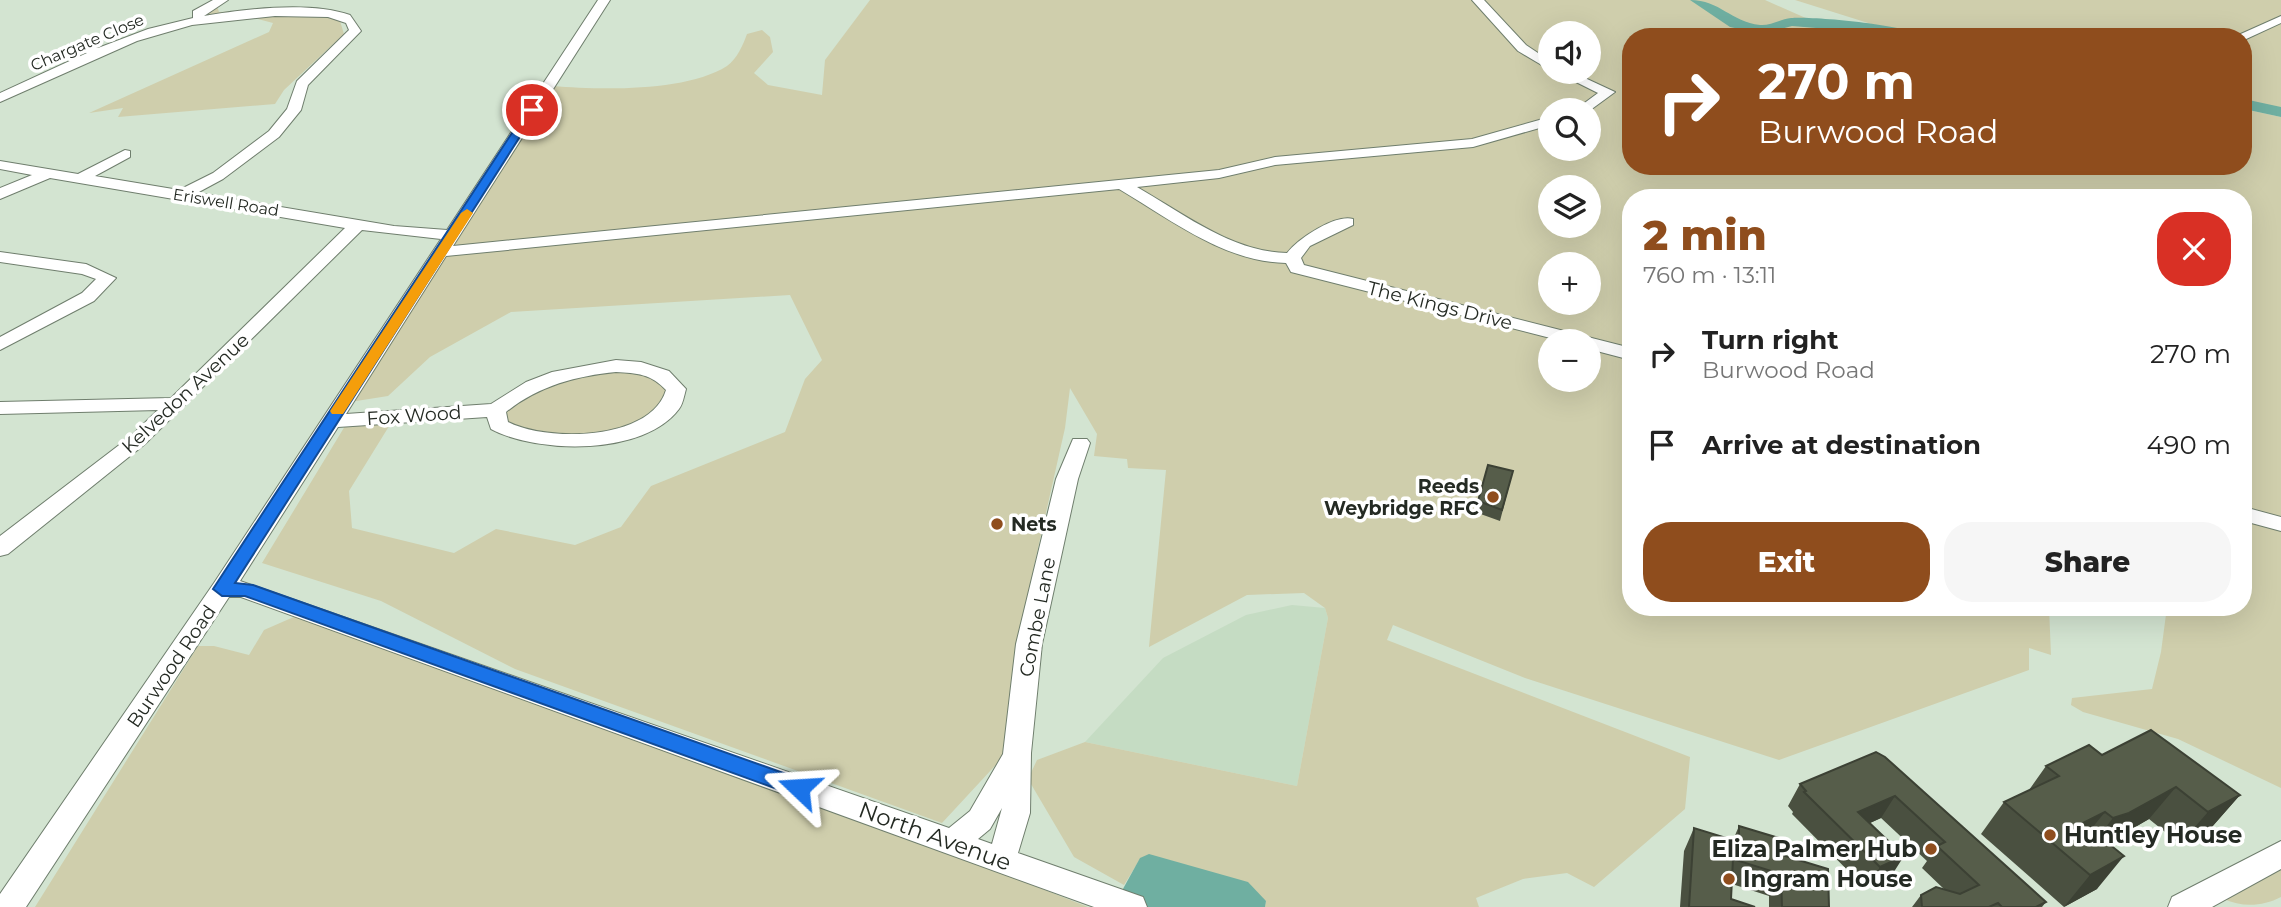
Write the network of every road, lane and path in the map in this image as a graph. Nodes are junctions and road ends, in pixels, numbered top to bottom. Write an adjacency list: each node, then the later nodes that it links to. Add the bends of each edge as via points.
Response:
1 (222, 0): 5 (street, via 197,13)
2 (604, 0): 23 (street, Burwood Road)
3 (1478, 0): 9 (street, via 1522,48)
4 (2281, 19): 6 (street)
5 (199, 21): 8 (street, Chargate Close, via 152,32); 20 (street, Chargate Close, via 237,15 321,13 351,20 355,31 302,84 294,110 274,134 218,176)
6 (2252, 32)
7 (74, 47): 8 (street)
8 (103, 53): 11 (street, Chargate Close)
9 (1538, 58)
10 (1590, 84): 12 (street, via 1608,92)
11 (0, 97)
12 (1599, 98)
13 (1538, 125): 18 (street, Eriswell Road, via 1473,144 1276,161 1219,174)
14 (125, 154): 17 (street)
15 (0, 165): 16 (street, Eriswell Road)
16 (47, 174): 17 (street, Eriswell Road); 19 (street)
17 (79, 179): 20 (street, Eriswell Road)
18 (1122, 184): 23 (street, Eriswell Road); 25 (street, The Kings Drive, via 1226,243)
19 (0, 194)
20 (183, 195): 22 (street, Eriswell Road)
21 (1346, 222): 25 (street, via 1304,243)
22 (359, 225): 23 (street, Eriswell Road, via 433,236); 30 (street, Kelvedon Avenue)
23 (446, 244): 33 (street, Burwood Road)
24 (0, 257): 27 (street, via 86,269 107,278 88,297)
25 (1294, 263): 26 (street, The Kings Drive)
26 (1539, 329)
27 (0, 344)
28 (1601, 346): 29 (street)
29 (1622, 352)
30 (176, 404): 31 (street); 37 (street, Kelvedon Avenue, via 111,463)
31 (0, 408)
32 (496, 410): 32 (street, via 513,394 536,383 599,368 655,372 676,389 670,407 651,421 585,441 522,439 498,425); 33 (street, Fox Wood)
33 (331, 421): 38 (street, Burwood Road)
34 (1080, 443): 39 (street, Combe Lane, via 1034,617)
35 (2252, 516): 36 (street)
36 (2281, 524)
37 (0, 548)
38 (222, 589): 40 (street, North Avenue, via 254,592); 43 (street, Burwood Road)
39 (1017, 753): 40 (street, Combe Lane, via 980,820); 42 (street, Combe Lane, via 1016,813)
40 (953, 843): 42 (street, North Avenue)
41 (2281, 854): 45 (street)
42 (1001, 860): 44 (street, North Avenue)
43 (9, 907)
44 (1132, 907)
45 (2183, 907)

